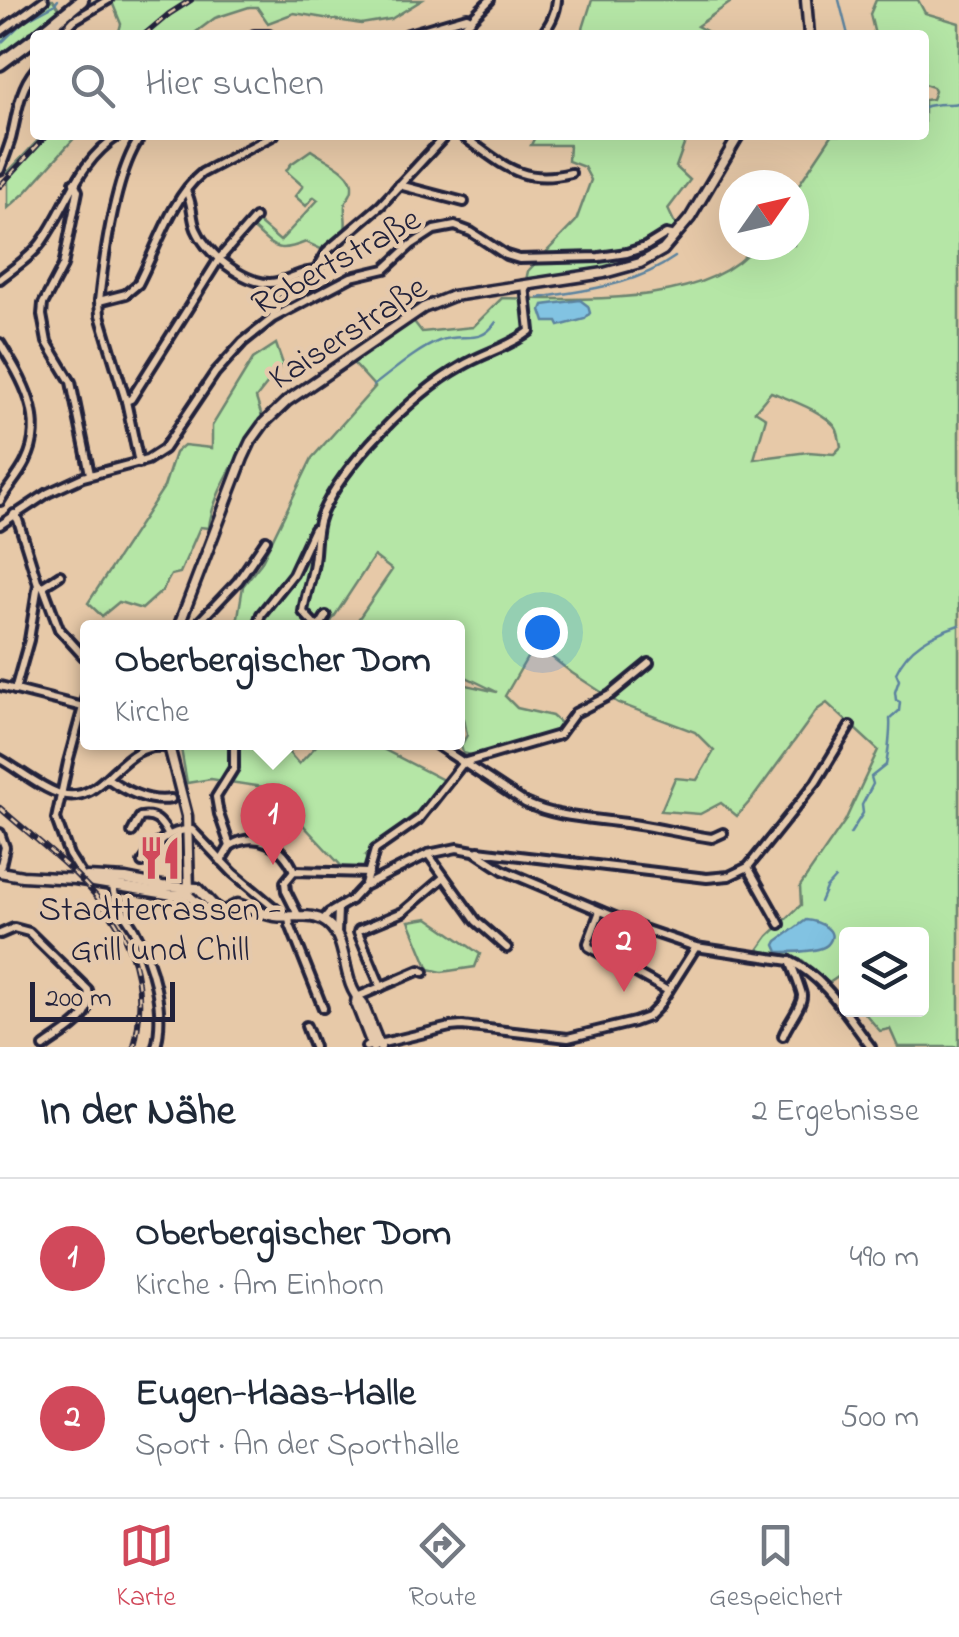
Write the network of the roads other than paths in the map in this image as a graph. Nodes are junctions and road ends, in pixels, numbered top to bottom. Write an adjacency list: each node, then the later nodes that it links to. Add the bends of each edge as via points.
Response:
1 (44, 0): 14 (street)
2 (82, 0): 8 (main road)
3 (108, 0): 9 (street)
4 (490, 0): 7 (street)
5 (557, 0): 12 (street)
6 (806, 0): 13 (street)
7 (470, 20): 10 (street); 11 (street)
8 (46, 30)
9 (65, 30)
10 (422, 30)
11 (461, 30)
12 (545, 30)
13 (809, 30)
14 (0, 32)
15 (30, 42): 16 (main road)
16 (0, 64)
17 (30, 76): 24 (street)
18 (112, 140): 26 (street)
19 (138, 140): 36 (street, via 116,201)
20 (265, 140): 28 (street, via 202,173)
21 (441, 140): 27 (street)
22 (468, 140): 25 (street, via 515,173)
23 (736, 140): 31 (street, Kaiserstraße)
24 (0, 170)
25 (571, 174)
26 (74, 182): 34 (street, via 40,244); 41 (street, via 68,252 42,314 47,342 72,382)
27 (400, 185): 29 (street); 33 (street, via 328,250)
28 (186, 191): 32 (street, via 196,228); 36 (street, via 138,284)
29 (464, 202)
30 (255, 218): 32 (street)
31 (676, 236): 35 (street, Kaiserstraße, via 626,268); 37 (street, Robertstraße, via 613,255 519,259 456,226 434,230 385,268)
32 (220, 259): 33 (street, via 260,282); 39 (street)
33 (315, 271): 37 (street, via 302,291 274,308)
34 (0, 278)
35 (525, 285): 44 (street, via 530,331 461,366 400,414 343,478); 50 (street, Kaiserstraße, via 422,308 276,410 243,458)
36 (99, 301): 39 (street)
37 (273, 318): 40 (street, Robertstraße, via 215,373 164,449)
38 (0, 344): 42 (street, via 26,386 34,429 26,462)
39 (126, 401): 40 (street)
40 (139, 463): 41 (street, Robertstraße)
41 (90, 474): 43 (street, Robertstraße)
42 (0, 500)
43 (14, 514): 45 (street, Robertstraße); 48 (street)
44 (320, 518): 52 (street, via 293,574); 53 (street, via 303,612)
45 (0, 525)
46 (266, 540): 51 (street)
47 (60, 575): 48 (street)
48 (40, 585): 55 (street, via 60,629); 58 (street)
49 (326, 616): 54 (street)
50 (181, 620)
51 (200, 620)
52 (260, 620)
53 (310, 620)
54 (324, 620)
55 (80, 652)
56 (650, 663): 67 (street, via 575,713 560,735)
57 (0, 686): 58 (street)
58 (15, 690): 59 (street)
59 (80, 706)
60 (80, 718): 69 (street)
61 (850, 726): 81 (street, via 816,782)
62 (145, 750): 68 (street)
63 (170, 750): 71 (street)
64 (234, 750): 76 (street, via 234,768 216,797)
65 (444, 750): 67 (street)
66 (0, 759): 69 (street)
67 (463, 763): 73 (street, via 541,810 712,838); 84 (street, via 418,820 374,850)
68 (106, 778): 69 (street, via 86,793); 70 (street, via 145,797)
69 (60, 794): 86 (street, via 58,830)
70 (171, 799)
71 (188, 829): 75 (street); 79 (street); 89 (street)
72 (132, 832): 75 (street, via 148,816)
73 (723, 832)
74 (0, 833): 82 (street)
75 (168, 834): 80 (street)
76 (230, 846): 79 (street); 83 (street, via 242,839 273,843)
77 (474, 851): 78 (street); 81 (street, via 707,878); 91 (street)
78 (428, 854): 85 (street); 88 (street)
79 (221, 862): 92 (street)
80 (142, 863)
81 (748, 866): 94 (street)
82 (0, 870): 86 (street)
83 (294, 871): 84 (street); 92 (street, via 285,882)
84 (368, 873): 88 (street)
85 (444, 877): 98 (street, via 476,921); 101 (street, via 403,912 359,930)
86 (79, 878): 87 (street)
87 (114, 882): 89 (street); 109 (street, via 115,898 146,956 160,1031)
88 (364, 886): 90 (street)
89 (189, 890): 92 (street, via 197,888 221,911 238,904)
90 (338, 908): 93 (street); 96 (street)
91 (600, 911): 97 (street); 102 (street, via 589,947)
92 (291, 917): 93 (street); 104 (street)
93 (323, 920): 96 (street)
94 (780, 924)
95 (0, 934): 108 (street, via 14,928 29,932 88,990 88,1012)
96 (337, 936): 103 (street)
97 (696, 947): 99 (street); 102 (street)
98 (508, 948)
99 (790, 961): 106 (street, via 802,999); 111 (street, via 818,979)
100 (424, 972): 101 (street)
101 (381, 987): 103 (street)
102 (668, 991): 107 (street, via 648,1017 581,1036 462,1026)
103 (357, 997): 107 (street)
104 (323, 1008)
105 (306, 1026): 110 (street)
106 (783, 1036)
107 (374, 1046)
108 (44, 1047)
109 (156, 1047)
110 (314, 1047)
111 (871, 1047)

